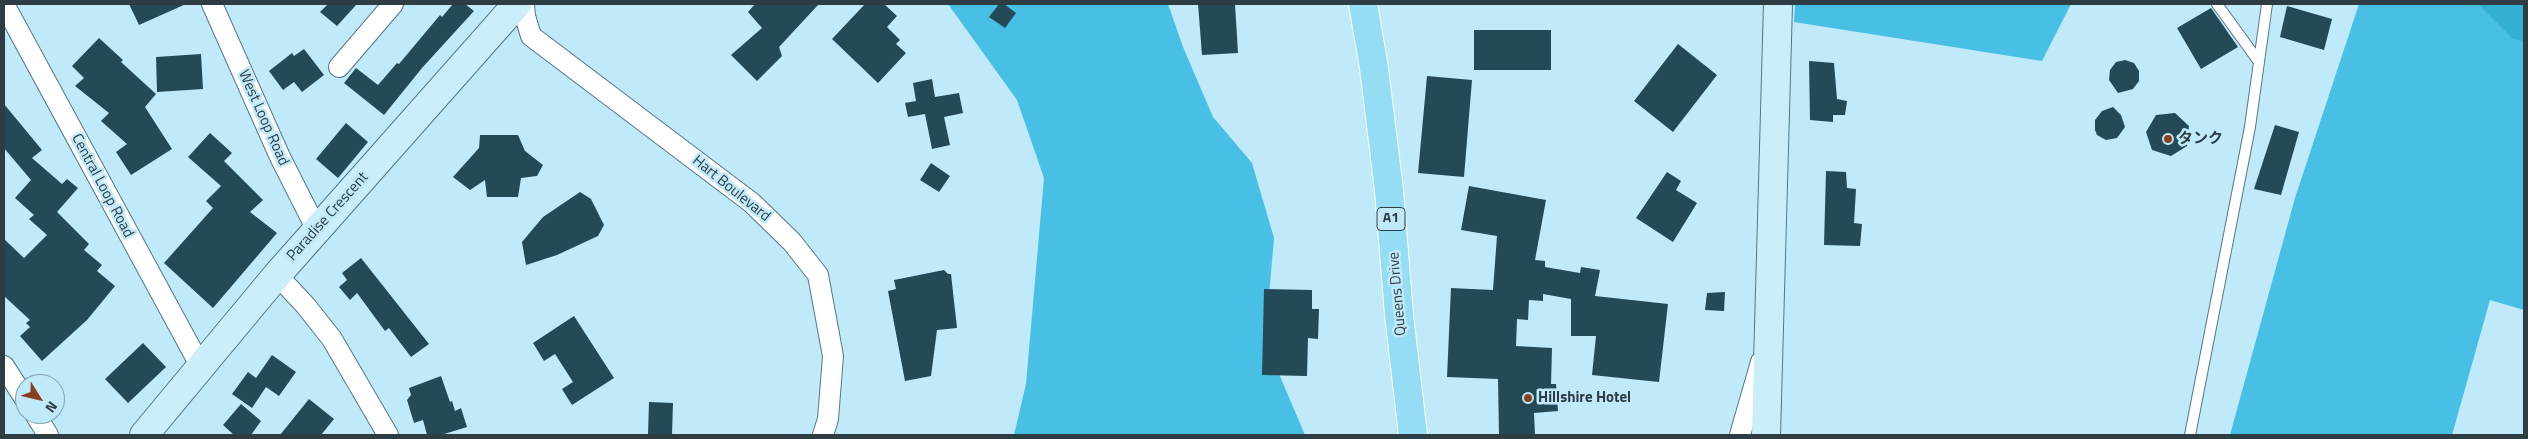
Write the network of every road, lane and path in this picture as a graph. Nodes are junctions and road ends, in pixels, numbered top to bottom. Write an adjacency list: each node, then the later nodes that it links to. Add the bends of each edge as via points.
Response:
1 (4, 4): 16 (street, Central Loop Road)
2 (212, 4): 12 (street, West Loop Road, via 280,157)
3 (393, 4): 11 (street)
4 (518, 4): 12 (street, Paradise Crescent)
5 (524, 4): 22 (street, Hart Boulevard, via 531,36 752,203 792,242 818,275 833,356 828,419)
6 (1363, 4): 23 (main road, Queens Drive / A1, via 1389,190)
7 (1778, 4): 14 (street)
8 (2217, 4): 10 (lane)
9 (2267, 4): 10 (lane)
10 (2259, 62): 26 (lane, via 2250,127)
11 (339, 67)
12 (317, 230): 13 (street, Paradise Crescent)
13 (277, 275): 16 (street, Paradise Crescent); 21 (street, via 332,339)
14 (1769, 333): 24 (street); 25 (street)
15 (4, 366): 17 (street)
16 (201, 367): 20 (street, Paradise Crescent)
17 (15, 383)
18 (41, 424): 19 (street)
19 (48, 435)
20 (144, 435)
21 (388, 435)
22 (823, 435)
23 (1413, 435)
24 (1740, 435)
25 (1766, 435)
26 (2190, 435)

